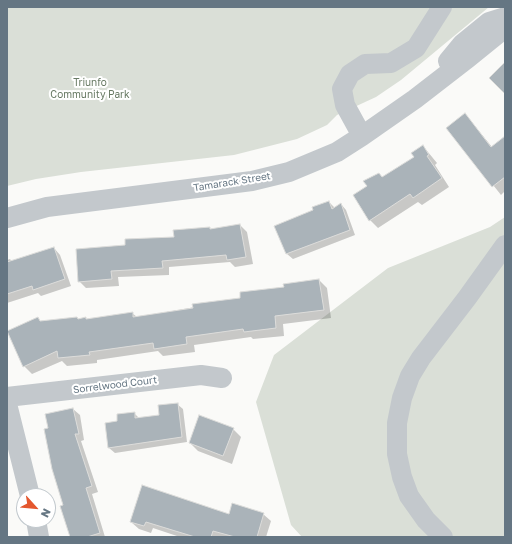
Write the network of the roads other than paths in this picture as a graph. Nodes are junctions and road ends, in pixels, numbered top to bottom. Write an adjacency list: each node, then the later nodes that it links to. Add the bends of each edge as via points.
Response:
1 (442, 7): 5 (street, via 416,48 391,63 365,64 350,74 342,89 345,105)
2 (505, 17): 4 (street, Tamarack Street, via 489,22 462,44 451,56)
3 (505, 24): 4 (street, Tamarack Street, via 499,33)
4 (435, 84): 5 (street, Tamarack Street)
5 (362, 136): 6 (street, Tamarack Street, via 337,152 289,172 252,181 69,203 22,212)
6 (7, 218)
7 (505, 244): 12 (street, via 421,358 410,376 402,398 397,423 397,454 402,477 409,496 426,520)
8 (222, 378): 9 (street, Sorrelwood Court, via 201,375)
9 (7, 397)
10 (7, 404): 11 (street)
11 (28, 488)
12 (443, 537)

